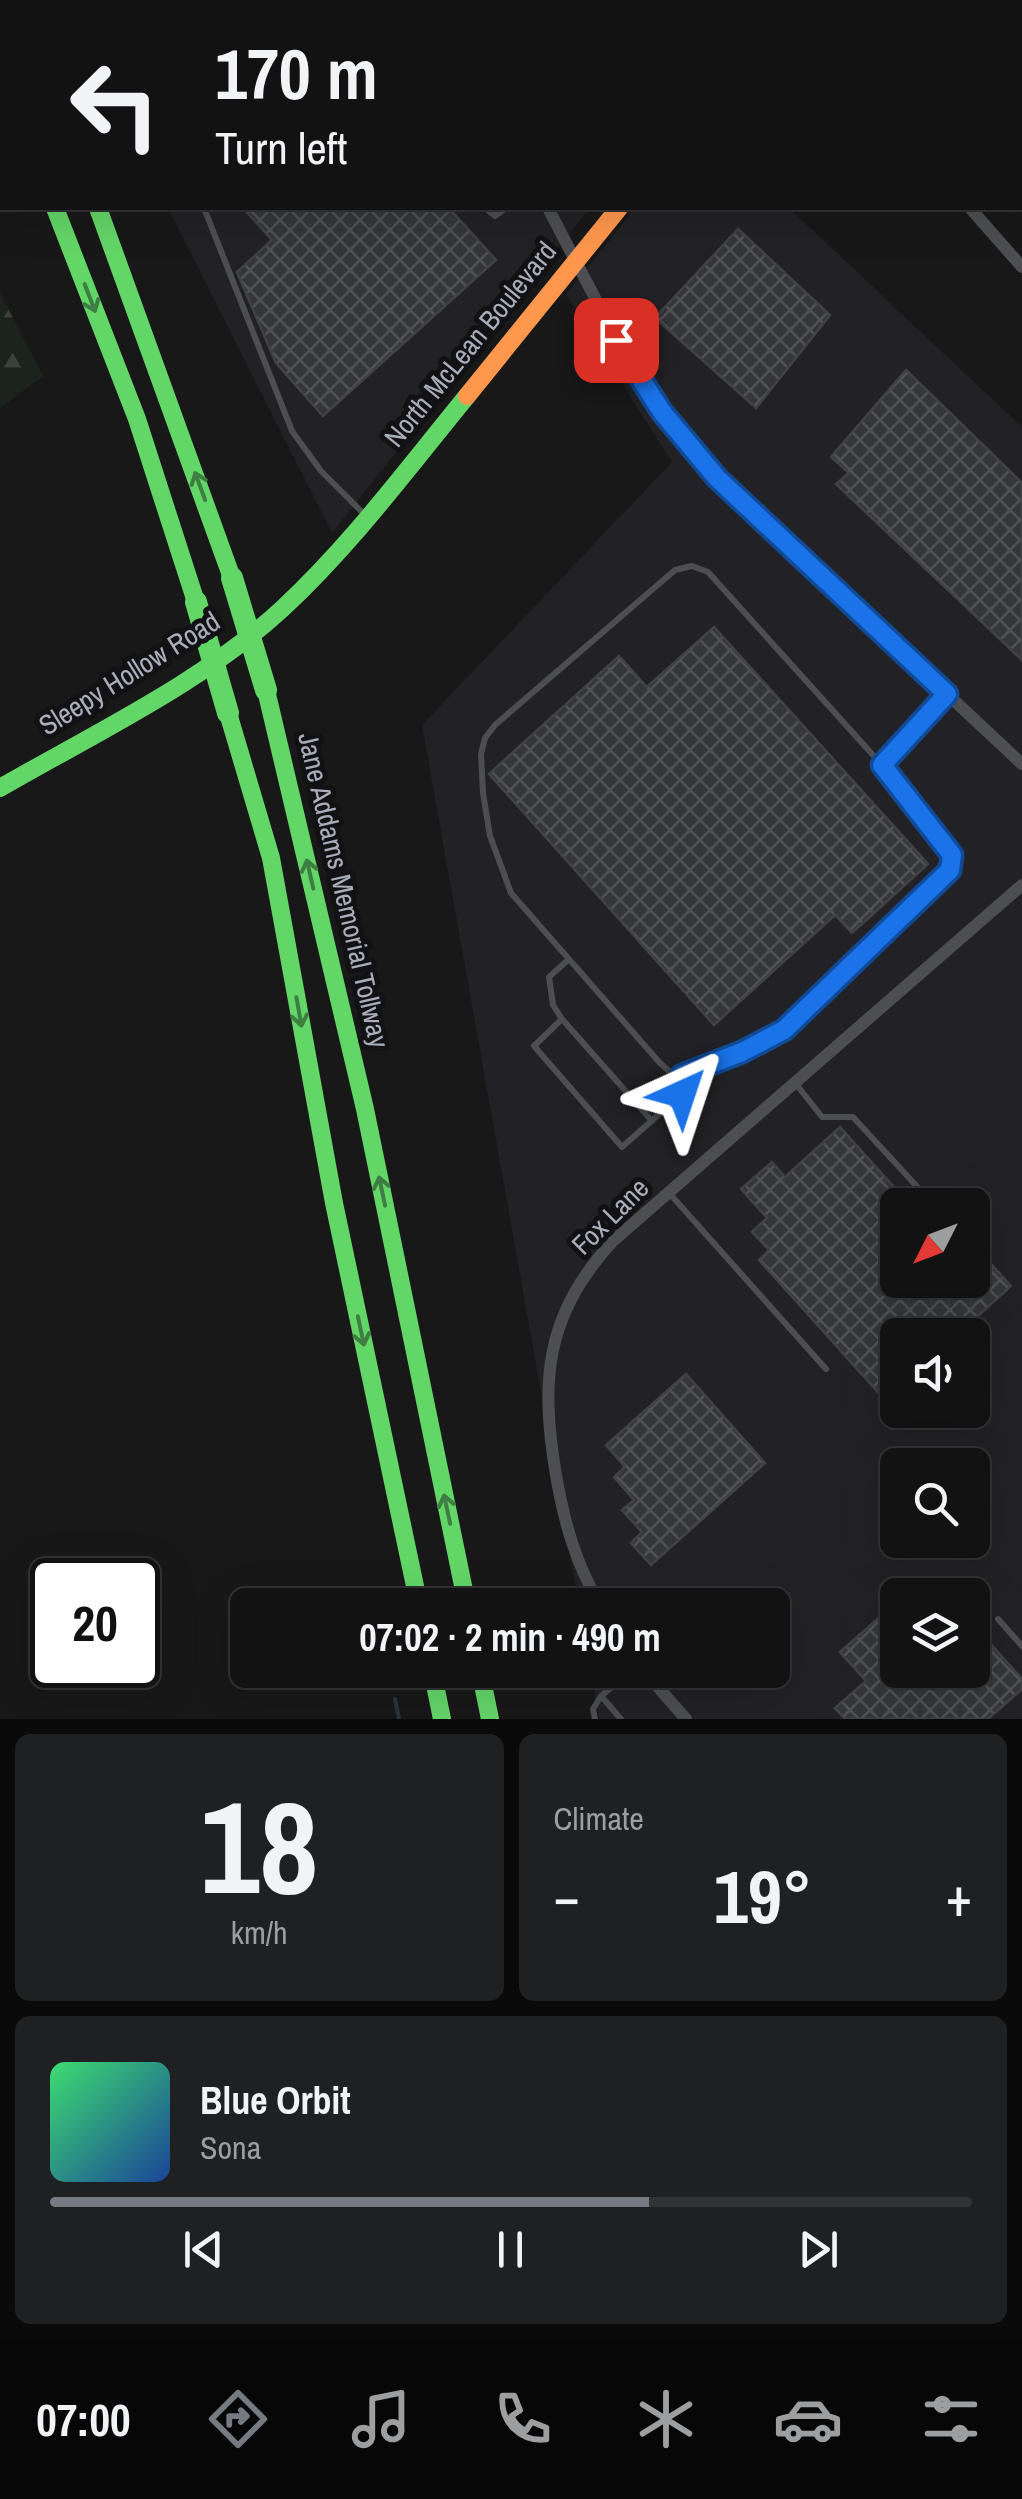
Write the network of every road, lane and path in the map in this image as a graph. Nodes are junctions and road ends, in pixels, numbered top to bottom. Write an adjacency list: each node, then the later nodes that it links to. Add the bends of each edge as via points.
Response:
1 (56, 210): 23 (main road, one-way to 23, bridge, via 137,419 271,858 334,1203)
2 (99, 210): 24 (main road, Jane Addams Memorial Tollway, one-way to 2, bridge, via 366,1109 266,690)
3 (205, 210): 9 (lane, via 292,431)
4 (549, 210): 7 (street)
5 (618, 210): 7 (main road, North McLean Boulevard)
6 (972, 210): 8 (street)
7 (574, 262): 9 (main road, North McLean Boulevard); 10 (street, via 631,367 717,478)
8 (1022, 267)
9 (368, 518): 13 (main road, Sleepy Hollow Road, via 282,609 228,650)
10 (947, 694): 11 (street); 12 (lane)
11 (1022, 764)
12 (882, 765): 15 (lane, via 708,572 692,566 675,570 484,738 484,793 500,868 511,893); 17 (lane, via 952,855 950,870 784,1030)
13 (0, 788)
14 (1022, 884): 18 (street, Fox Lane)
15 (568, 960): 16 (lane, via 550,977); 17 (lane, via 660,1063)
16 (562, 1019): 19 (lane); 19 (lane, via 534,1046 622,1148)
17 (682, 1075): 19 (lane, via 682,1094)
18 (795, 1082): 20 (lane, via 822,1118 853,1117); 21 (street, Fox Lane)
19 (652, 1121)
20 (918, 1188)
21 (669, 1193): 22 (lane); 25 (street, Fox Lane, via 613,1241 576,1290 548,1373 562,1507)
22 (826, 1369)
23 (415, 1588)
24 (464, 1588)
25 (592, 1588)
26 (998, 1619): 27 (lane)
27 (1022, 1646)
28 (436, 1688): 33 (main road)
29 (484, 1688): 34 (main road)
30 (611, 1688): 32 (lane)
31 (659, 1688): 37 (street)
32 (601, 1696): 35 (lane); 36 (lane)
33 (442, 1719)
34 (490, 1719)
35 (595, 1719)
36 (621, 1719)
37 (686, 1719)

